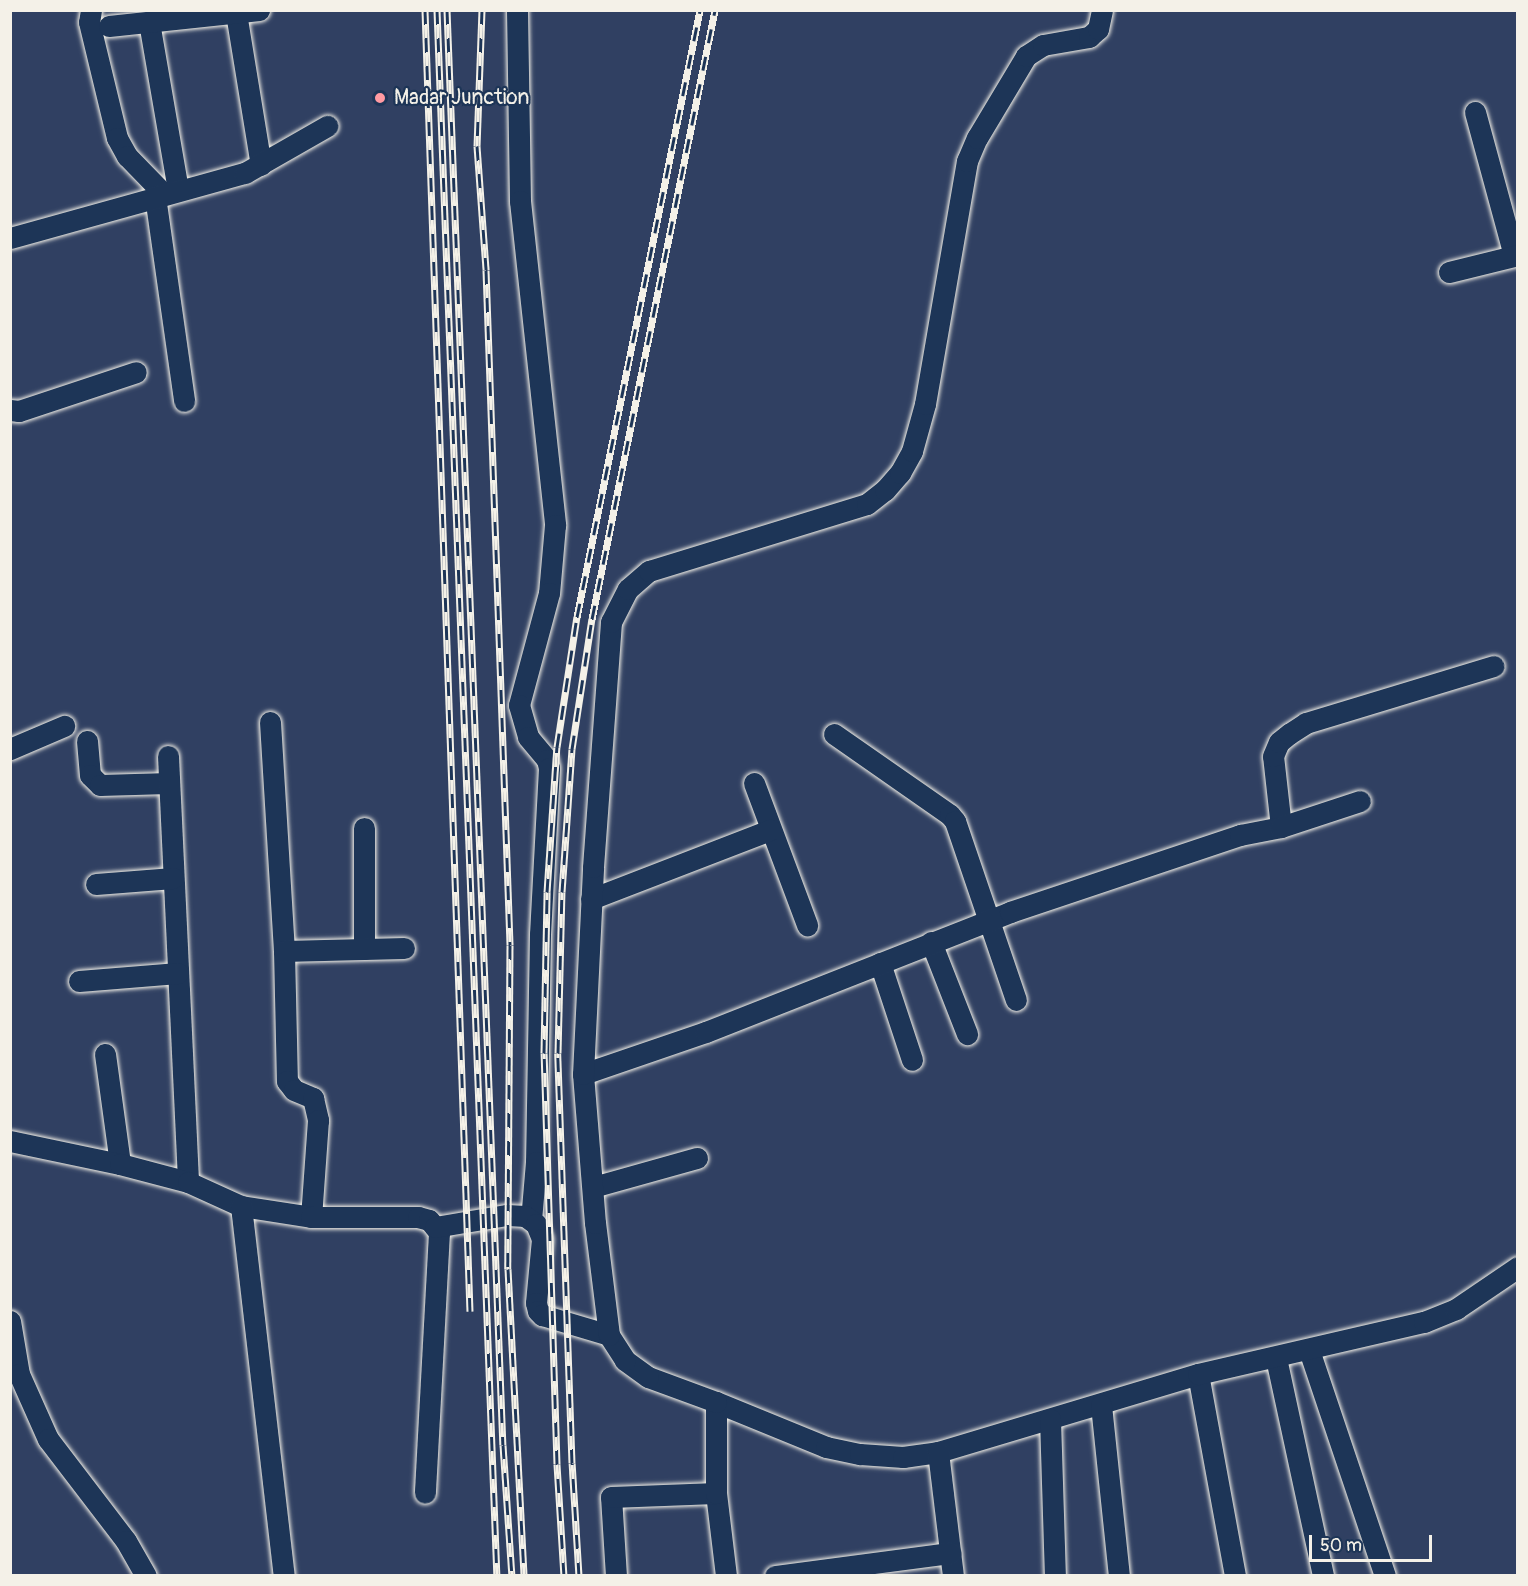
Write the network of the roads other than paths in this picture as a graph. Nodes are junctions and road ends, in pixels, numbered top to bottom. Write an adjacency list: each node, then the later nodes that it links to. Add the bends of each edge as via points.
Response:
1 (91, 10): 11 (street, via 89,21 117,138 127,156)
2 (259, 10): 5 (street)
3 (517, 10): 55 (street, via 520,201 555,525 549,593 519,705 528,737 549,768)
4 (1102, 10): 33 (street, via 1098,29 1089,37 1043,45 1026,56 977,138 967,161 925,404 912,451 900,473 867,504 649,571 632,584 617,606 611,622)
5 (236, 14): 6 (street); 10 (street)
6 (149, 22): 7 (street); 11 (street)
7 (109, 26)
8 (1475, 112): 13 (street)
9 (327, 126): 10 (street)
10 (261, 165): 11 (street)
11 (166, 194): 12 (street); 16 (street)
12 (10, 238)
13 (1516, 256): 14 (street)
14 (1449, 272)
15 (136, 372): 17 (street, via 20,411)
16 (184, 401)
17 (10, 410)
18 (1494, 666): 28 (street, via 1306,723 1288,734 1273,756)
19 (270, 722): 39 (street)
20 (64, 726): 23 (street)
21 (834, 734): 34 (street, via 955,821)
22 (87, 741): 25 (street, via 90,775 100,785)
23 (10, 749)
24 (168, 756): 25 (street)
25 (169, 783): 31 (street)
26 (754, 783): 30 (street)
27 (1360, 801): 28 (street)
28 (1281, 827): 34 (street, via 1240,835)
29 (364, 828): 38 (street)
30 (770, 830): 33 (street); 35 (street)
31 (172, 878): 32 (street); 41 (street)
32 (96, 885)
33 (591, 899): 47 (street)
34 (987, 921): 36 (street); 43 (street)
35 (807, 925)
36 (931, 942): 40 (street); 44 (street)
37 (404, 948): 38 (street)
38 (364, 949): 39 (street)
39 (284, 951): 54 (street, via 287,1081 313,1098 318,1120)
40 (880, 963): 46 (street); 47 (street, via 706,1032)
41 (178, 973): 42 (street); 51 (street)
42 (79, 981)
43 (1016, 999)
44 (967, 1034)
45 (105, 1054): 50 (street)
46 (912, 1060)
47 (583, 1074): 52 (street)
48 (10, 1141): 50 (street)
49 (697, 1158): 52 (street)
50 (120, 1164): 51 (street)
51 (188, 1182): 53 (street)
52 (593, 1187): 59 (street)
53 (240, 1206): 54 (street); 72 (street)
54 (311, 1217): 56 (street, via 418,1217)
55 (531, 1220): 56 (street, via 507,1215); 59 (street, via 542,1239 538,1311 552,1319)
56 (435, 1227): 68 (street, via 439,1232)
57 (1518, 1267): 60 (street, via 1456,1309 1424,1322)
58 (10, 1321): 63 (street)
59 (609, 1335): 64 (street, via 625,1360 648,1377)
60 (1309, 1350): 61 (street); 81 (street)
61 (1276, 1358): 62 (street); 80 (street)
62 (1198, 1374): 65 (street); 79 (street)
63 (15, 1375): 71 (street, via 48,1438)
64 (716, 1402): 67 (street, via 837,1449 903,1457); 69 (street)
65 (1101, 1405): 66 (street); 78 (street)
66 (1050, 1419): 67 (street); 77 (street)
67 (938, 1452): 70 (street)
68 (425, 1493)
69 (716, 1493): 73 (street, via 611,1497); 74 (street)
70 (950, 1553): 75 (street); 76 (street)
71 (146, 1575)
72 (284, 1575)
73 (616, 1575)
74 (726, 1575)
75 (775, 1575)
76 (953, 1575)
77 (1054, 1575)
78 (1119, 1575)
79 (1235, 1575)
80 (1323, 1575)
81 (1385, 1575)

